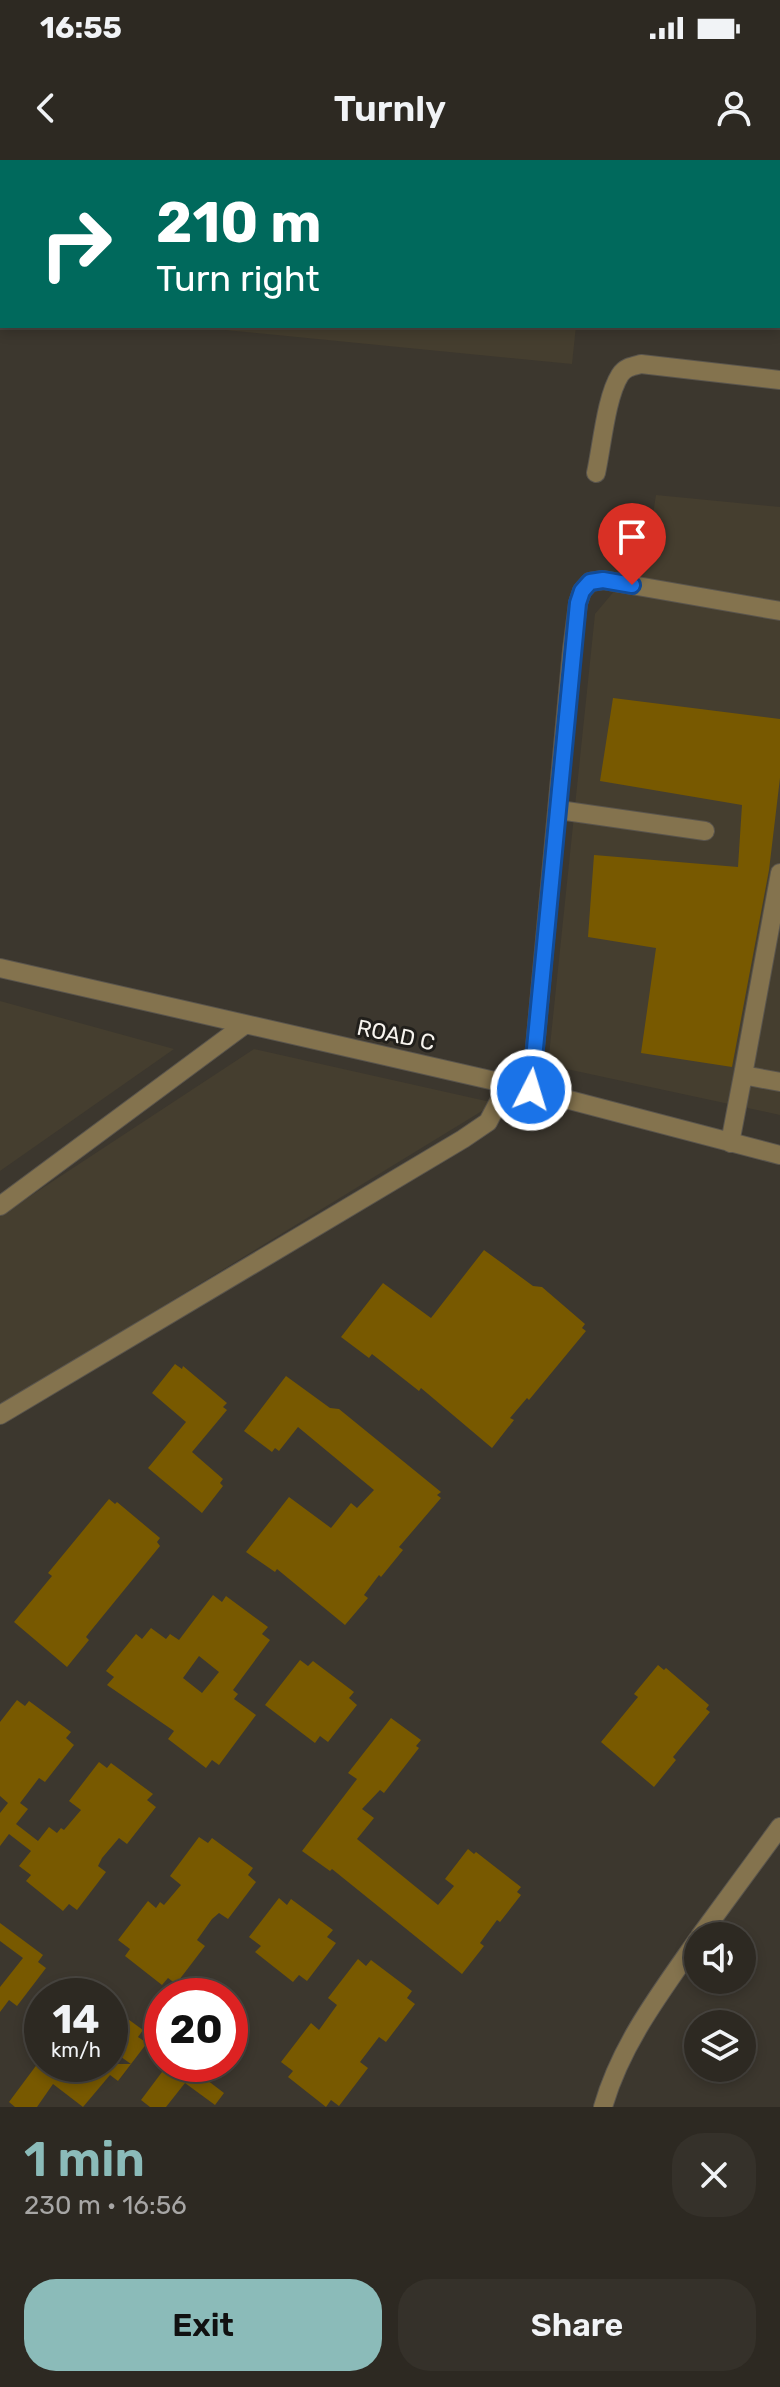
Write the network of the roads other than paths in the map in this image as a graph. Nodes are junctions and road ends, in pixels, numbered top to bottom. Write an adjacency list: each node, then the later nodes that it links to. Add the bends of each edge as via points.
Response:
1 (780, 380): 2 (street, via 641,364 627,367 619,376)
2 (596, 473)
3 (780, 611): 4 (street, via 590,582 578,603)
4 (559, 810): 5 (street); 12 (street)
5 (705, 831)
6 (780, 873): 9 (street)
7 (0, 968): 8 (street, ROAD C)
8 (243, 1026): 11 (street, ROAD C); 15 (street)
9 (743, 1075): 10 (street); 13 (street)
10 (780, 1082)
11 (508, 1084): 12 (street, ROAD C); 16 (street, via 488,1122 463,1139)
12 (531, 1090): 13 (street, ROAD C)
13 (730, 1143): 14 (street, ROAD C)
14 (780, 1155)
15 (0, 1206)
16 (0, 1415)
17 (780, 1827): 18 (street)
18 (710, 1922)
19 (684, 1959): 20 (street, via 638,2026)
20 (603, 2107)

